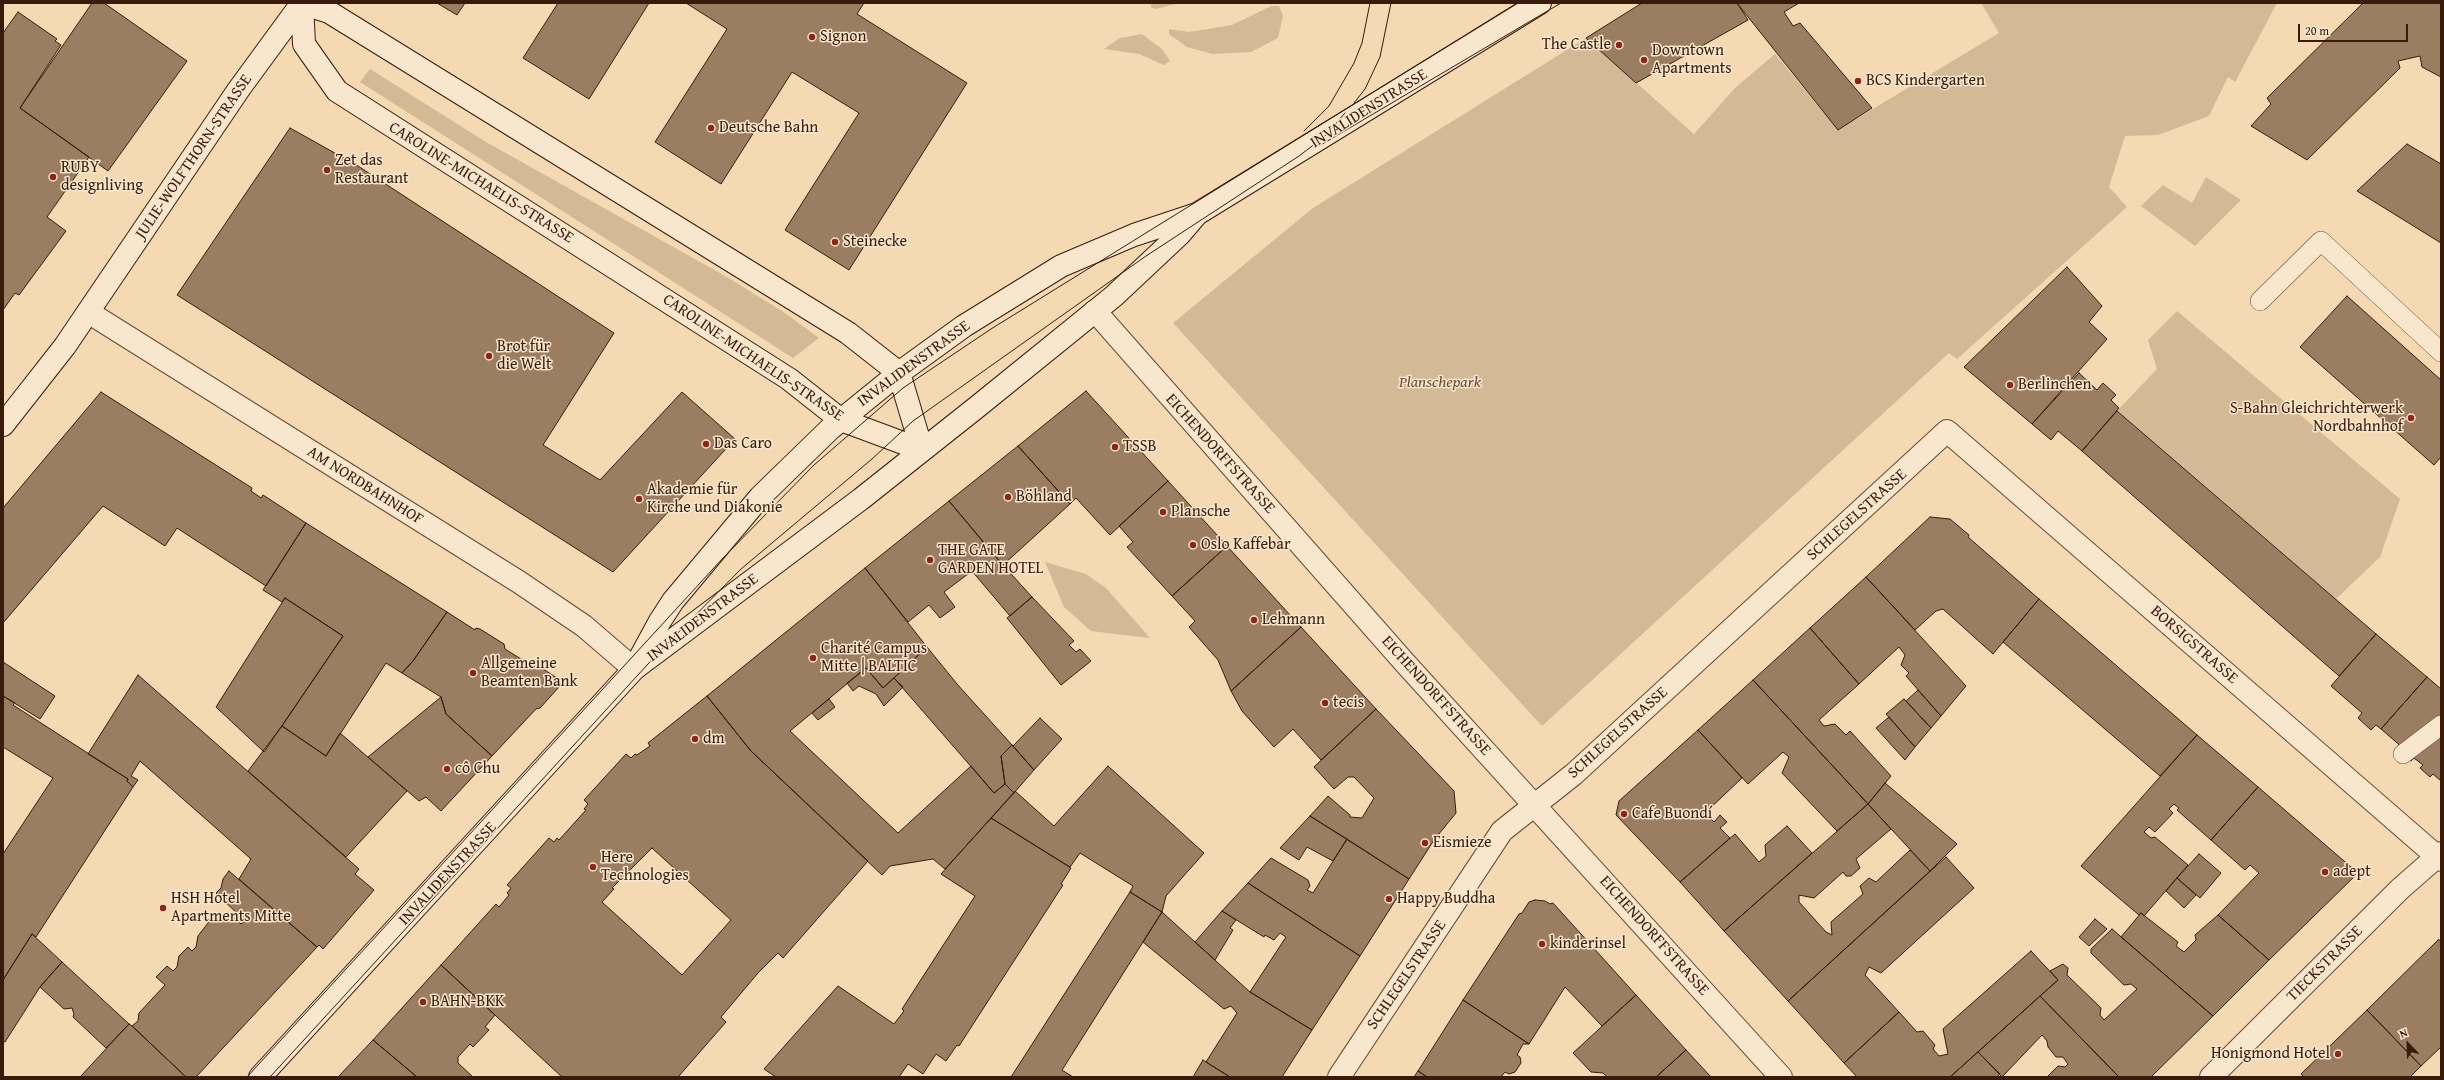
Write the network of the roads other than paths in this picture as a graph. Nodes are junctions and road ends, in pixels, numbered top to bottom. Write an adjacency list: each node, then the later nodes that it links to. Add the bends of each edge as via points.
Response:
1 (302, 3): 6 (street, JULIE-WOLFTHORN-STRASSE, via 239,89); 8 (street, via 329,12 848,333); 9 (street, CAROLINE-MICHAELIS-STRASSE, via 304,44 337,91 789,379)
2 (1540, 3): 3 (street, INVALIDENSTRASSE)
3 (1197, 214): 5 (street, INVALIDENSTRASSE, via 1150,263); 8 (street, INVALIDENSTRASSE, via 1134,235 1061,266 964,326)
4 (2260, 301): 7 (lane, via 2321,241)
5 (1094, 311): 12 (street, INVALIDENSTRASSE); 16 (street, EICHENDORFFSTRASSE, via 1405,663)
6 (88, 312): 10 (street, JULIE-WOLFTHORN-STRASSE); 13 (street, AM NORDBAHNHOF, via 519,582 584,626)
7 (2441, 352)
8 (899, 373): 9 (street, INVALIDENSTRASSE); 12 (street)
9 (841, 420): 12 (street, CAROLINE-MICHAELIS-STRASSE); 13 (street, INVALIDENSTRASSE, via 800,455 706,559 660,620)
10 (3, 425)
11 (1947, 431): 16 (street, SCHLEGELSTRASSE, via 1574,774); 17 (street, BORSIGSTRASSE)
12 (922, 450): 13 (street, INVALIDENSTRASSE, via 861,499)
13 (634, 669): 18 (street, INVALIDENSTRASSE)
14 (2441, 725): 15 (lane)
15 (2403, 754)
16 (1534, 804): 19 (street, SCHLEGELSTRASSE, via 1502,831); 20 (street, EICHENDORFFSTRASSE)
17 (2440, 856): 21 (street, TIECKSTRASSE, via 2400,889)
18 (260, 1077)
19 (1338, 1077)
20 (1781, 1077)
21 (2211, 1077)

